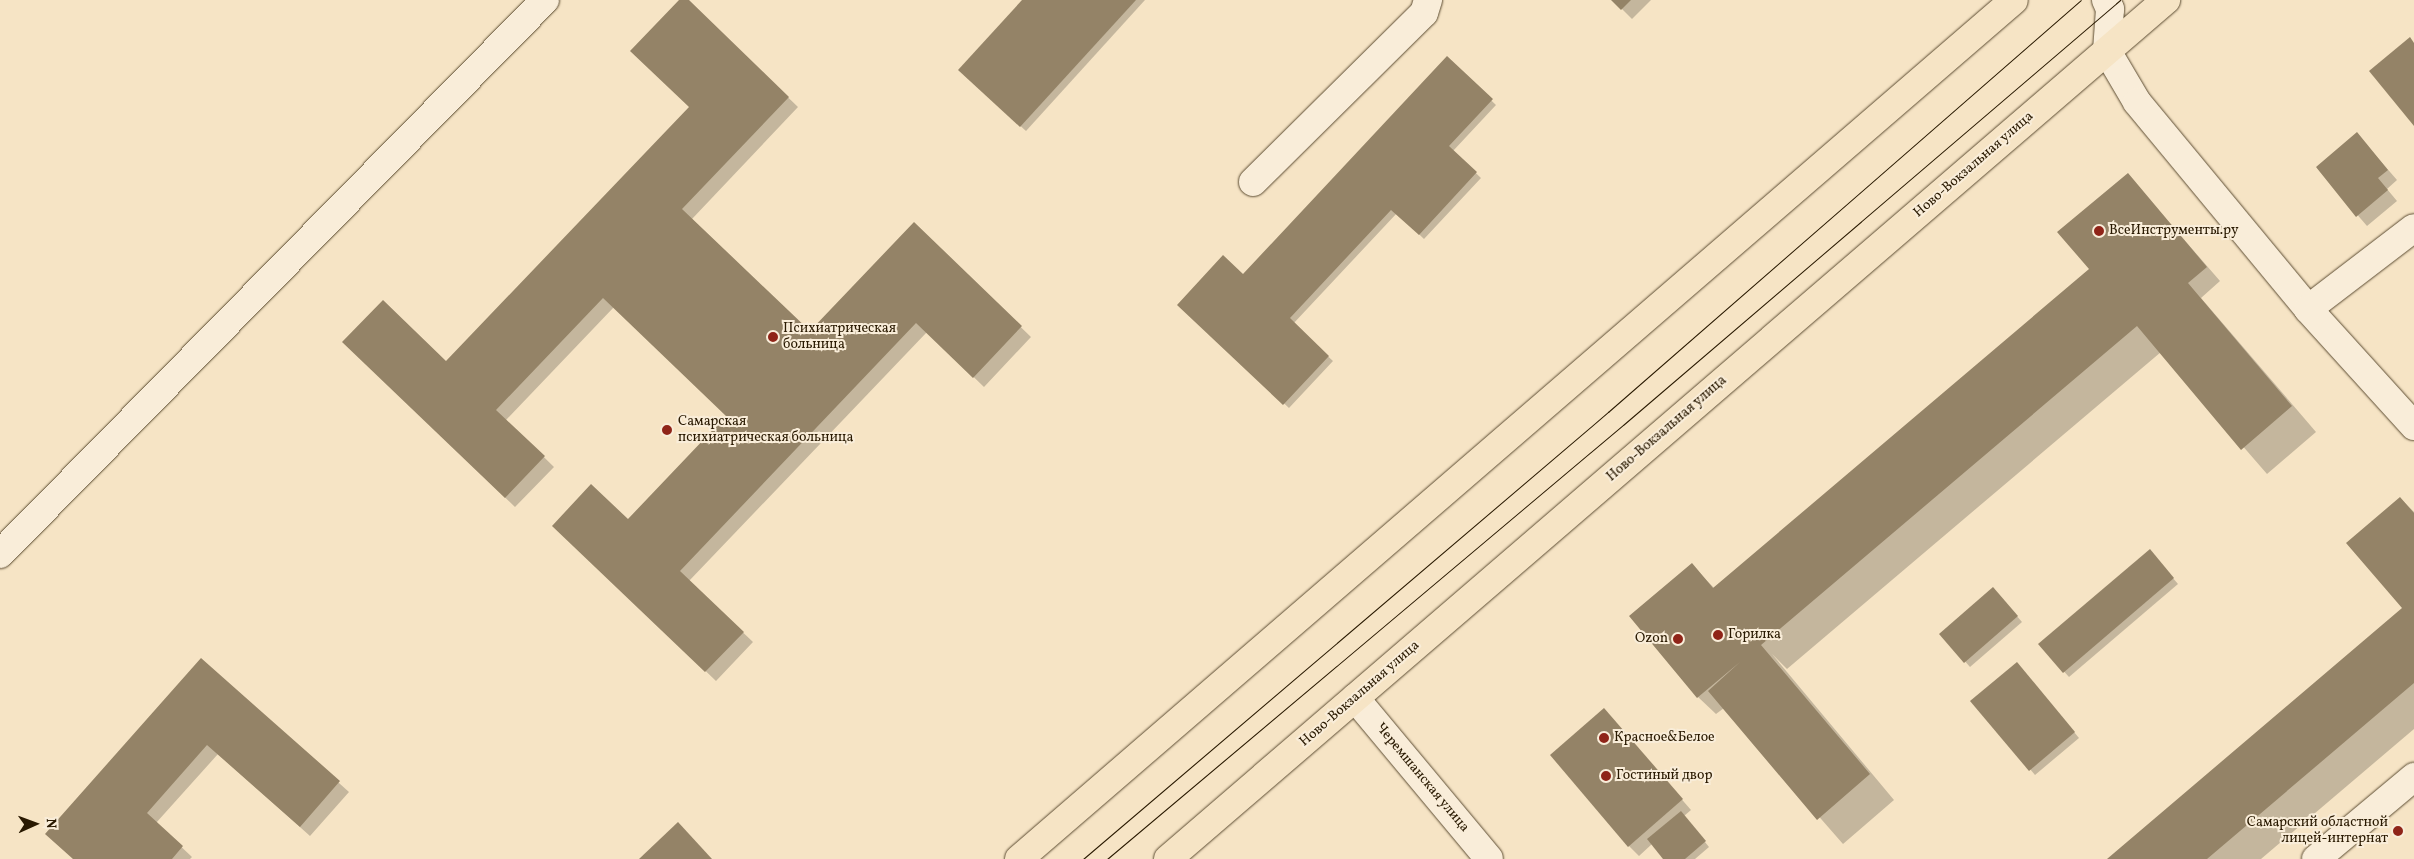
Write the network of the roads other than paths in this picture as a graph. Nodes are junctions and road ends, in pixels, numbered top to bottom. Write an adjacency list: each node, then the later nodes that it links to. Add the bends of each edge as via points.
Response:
1 (546, 0): 11 (street)
2 (1428, 0): 7 (street, via 1424,13)
3 (2014, 0): 14 (main road)
4 (2106, 0): 6 (street, via 2110,9)
5 (2166, 0): 6 (main road, Ново-Вокзальная улица)
6 (2107, 51): 9 (street, via 2137,102); 12 (main road, Ново-Вокзальная улица)
7 (1253, 182)
8 (2414, 228): 9 (street)
9 (2308, 309): 10 (street)
10 (2414, 426)
11 (0, 554)
12 (1355, 698): 15 (main road, Ново-Вокзальная улица); 16 (street, Черемшанская улица)
13 (2414, 777): 17 (street)
14 (1019, 859)
15 (1168, 859)
16 (1489, 859)
17 (2316, 859)

